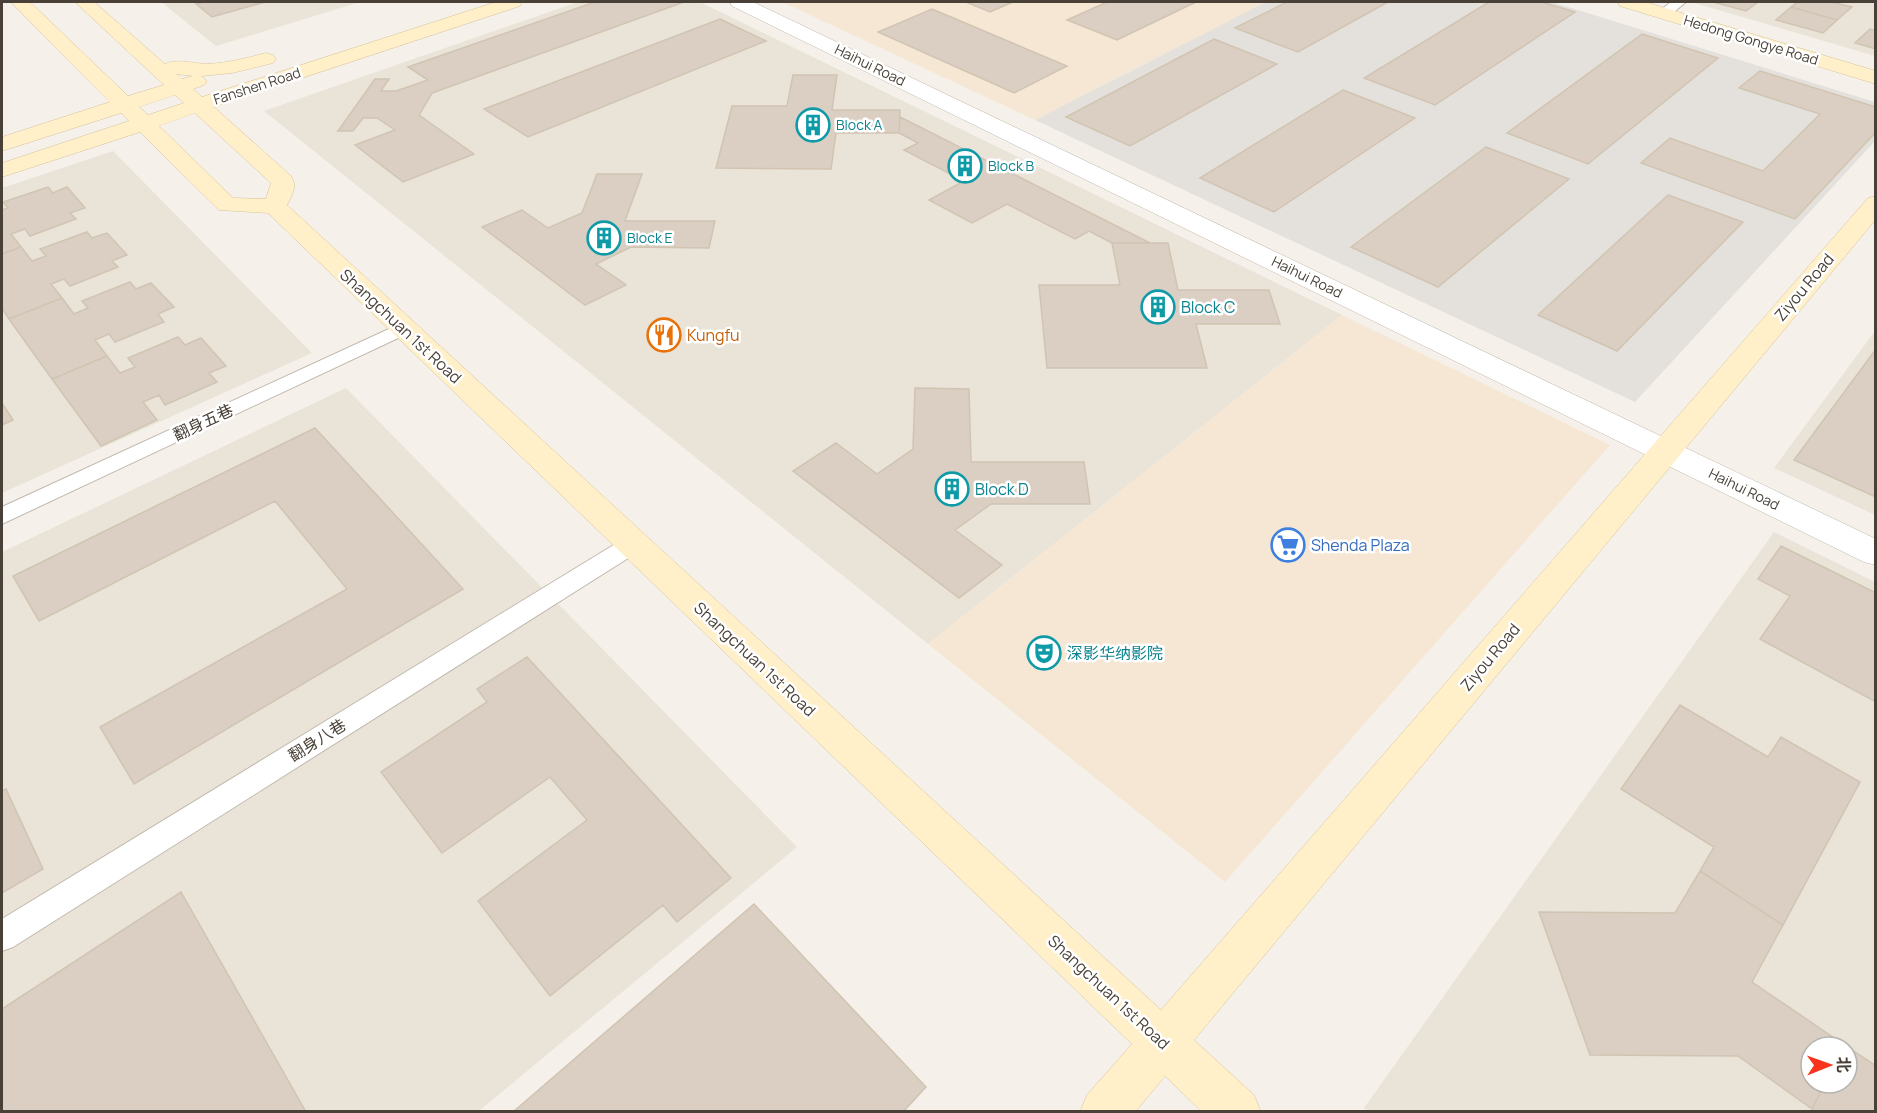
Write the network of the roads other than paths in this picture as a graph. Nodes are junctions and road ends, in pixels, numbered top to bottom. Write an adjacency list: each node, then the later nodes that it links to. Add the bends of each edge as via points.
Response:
1 (20, 2): 11 (main road)
2 (84, 2): 8 (main road)
3 (513, 2): 10 (main road, Fanshen Road)
4 (738, 2): 25 (street, Haihui Road)
5 (1627, 2): 6 (main road, Hedong Gongye Road)
6 (1671, 7): 12 (main road, Hedong Gongye Road)
7 (289, 52): 9 (main road, Fanshen Road)
8 (148, 58): 9 (main road, via 182,69 207,70); 13 (main road)
9 (266, 59): 13 (main road, Fanshen Road)
10 (288, 75): 15 (main road, Fanshen Road); 17 (main road, via 255,91 233,108 229,122)
11 (96, 76): 14 (main road); 18 (main road, via 97,88 91,100 76,113)
12 (1875, 78)
13 (180, 87): 14 (main road, Fanshen Road); 15 (main road)
14 (124, 104): 16 (main road); 18 (main road, Fanshen Road)
15 (199, 105): 16 (main road, Fanshen Road); 17 (main road)
16 (144, 123): 19 (main road); 20 (main road, Fanshen Road)
17 (232, 134): 23 (main road, via 284,181)
18 (8, 142)
19 (174, 153): 20 (main road, via 136,142 110,142); 23 (main road, via 227,205)
20 (44, 156): 21 (main road, Fanshen Road)
21 (2, 170)
22 (1875, 203): 25 (main road, Ziyou Road)
23 (274, 206): 24 (main road, Shangchuan 1st Road)
24 (404, 328): 26 (lane, 翻身五巷); 27 (main road, Shangchuan 1st Road)
25 (1665, 450): 28 (street, Haihui Road); 30 (main road, Ziyou Road)
26 (2, 516)
27 (633, 544): 29 (lane, 翻身八巷); 30 (main road, Shangchuan 1st Road)
28 (1875, 553)
29 (2, 936)
30 (1163, 1042): 31 (main road, Ziyou Road); 32 (main road, Shangchuan 1st Road)
31 (1104, 1112)
32 (1237, 1112)

